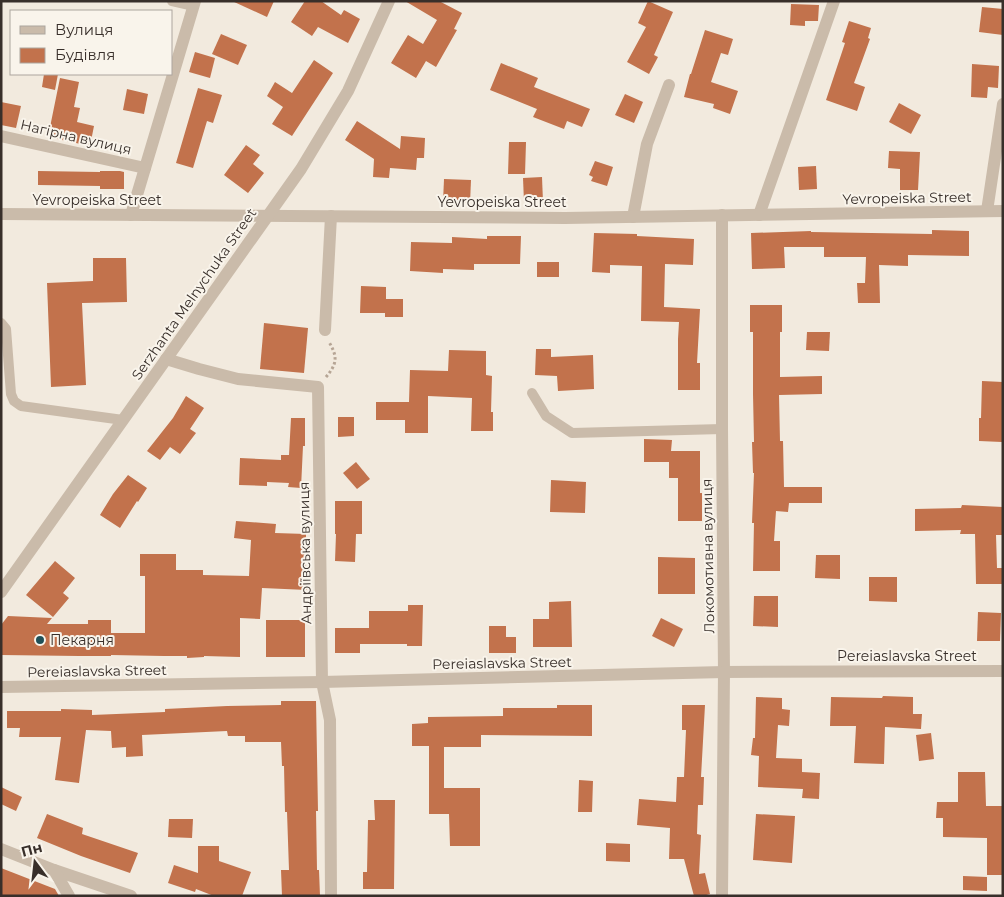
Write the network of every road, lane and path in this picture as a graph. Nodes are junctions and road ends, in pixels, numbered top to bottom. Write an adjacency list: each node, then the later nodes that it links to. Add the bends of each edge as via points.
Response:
1 (172, 1): 4 (lane)
2 (389, 1): 15 (street, Serzhanta Melnychuka Street, via 348,91)
3 (834, 1): 14 (street)
4 (195, 4): 8 (street)
5 (669, 85): 17 (street, via 648,144)
6 (1003, 104): 9 (street)
7 (1, 136): 8 (street, Нагірна вулиця)
8 (145, 168): 12 (street)
9 (987, 211): 10 (street, Yevropeiska Street); 14 (street, Yevropeiska Street)
10 (1003, 211)
11 (1, 214): 12 (street, Yevropeiska Street)
12 (131, 215): 15 (street, Yevropeiska Street)
13 (722, 215): 14 (street, Yevropeiska Street); 17 (street, Yevropeiska Street); 24 (street, Локомотивна вулиця)
14 (759, 215)
15 (267, 216): 16 (street, Yevropeiska Street); 20 (street, Serzhanta Melnychuka Street)
16 (331, 216): 17 (street, Yevropeiska Street); 19 (street)
17 (633, 217)
18 (1, 324): 23 (lane, via 6,329 14,401 21,406)
19 (325, 330): 21 (path, via 336,357 334,367)
20 (166, 359): 21 (street, via 238,379); 23 (street, Serzhanta Melnychuka Street)
21 (318, 387): 28 (street, Андріївська вулиця)
22 (532, 393): 24 (lane, via 546,416 572,433)
23 (124, 420): 25 (street, Serzhanta Melnychuka Street)
24 (722, 429): 27 (street, Локомотивна вулиця)
25 (1, 592)
26 (1003, 671): 27 (street, Pereiaslavska Street)
27 (724, 672): 28 (street, Pereiaslavska Street); 35 (street, Локомотивна вулиця)
28 (322, 682): 29 (street, Pereiaslavska Street); 34 (street, Андріївська вулиця, via 330,720)
29 (1, 687)
30 (1, 848): 31 (street)
31 (54, 870): 32 (street); 33 (street)
32 (69, 896)
33 (131, 896)
34 (331, 896)
35 (722, 896)

